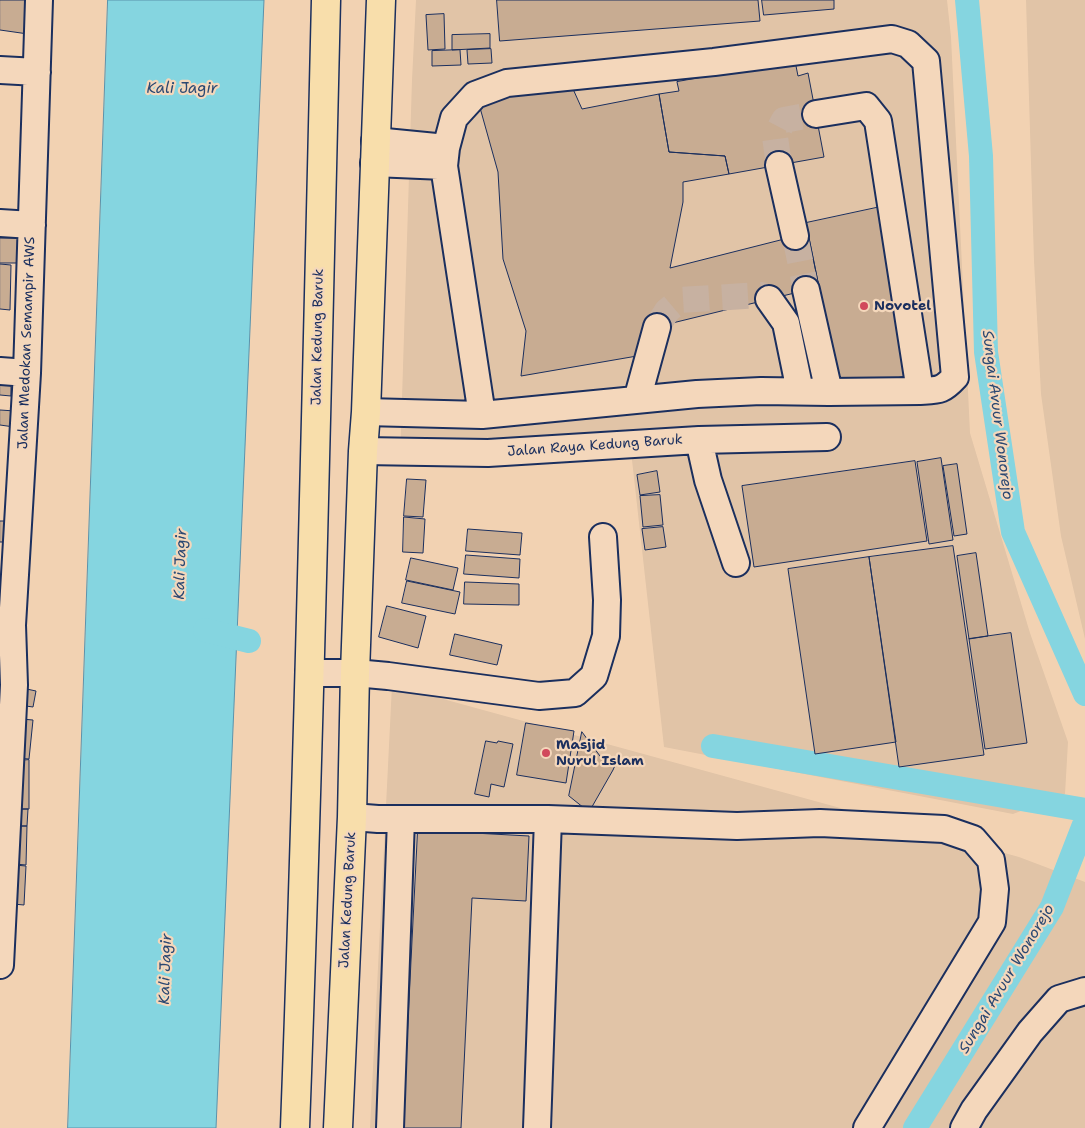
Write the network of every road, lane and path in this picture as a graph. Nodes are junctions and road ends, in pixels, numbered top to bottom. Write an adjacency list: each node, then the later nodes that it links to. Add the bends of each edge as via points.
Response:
1 (40, 0): 5 (street, Jalan Medokan Semampir AWS)
2 (326, 0): 30 (main road, Jalan Kedung Baruk)
3 (380, 0): 7 (main road, Jalan Kedung Baruk)
4 (0, 70): 5 (street)
5 (37, 72): 11 (street, Jalan Medokan Semampir AWS)
6 (816, 114): 18 (street, via 866,106 878,121)
7 (375, 152): 8 (street); 22 (main road, Jalan Kedung Baruk)
8 (445, 157): 18 (street, via 454,118 475,95 507,83 714,62 892,39 908,44 926,61 955,377 935,391); 23 (street)
9 (779, 165): 12 (street)
10 (0, 223): 11 (street)
11 (32, 225): 17 (street, Jalan Medokan Semampir AWS)
12 (795, 236)
13 (806, 290): 20 (street)
14 (770, 299): 19 (street, via 786,323)
15 (657, 326): 21 (street)
16 (0, 371): 17 (street)
17 (27, 373): 29 (street, Jalan Medokan Semampir AWS)
18 (920, 391): 20 (street)
19 (800, 392): 20 (street); 21 (street, via 706,393)
20 (829, 392)
21 (637, 400): 23 (street)
22 (366, 412): 23 (street); 26 (main road, Jalan Kedung Baruk)
23 (482, 415)
24 (827, 437): 25 (street, Jalan Raya Kedung Baruk)
25 (699, 440): 26 (street, Jalan Raya Kedung Baruk, via 488,453); 28 (street, via 708,480)
26 (363, 451): 31 (main road, Jalan Kedung Baruk)
27 (602, 537): 31 (street, via 606,636 594,676 575,693 539,696)
28 (736, 563)
29 (6, 626): 35 (street, Jalan Medokan Semampir AWS, via 14,685)
30 (309, 673): 31 (street); 36 (main road, Jalan Kedung Baruk)
31 (355, 673): 32 (main road, Jalan Kedung Baruk)
32 (352, 817): 33 (street); 37 (main road, Jalan Kedung Baruk)
33 (401, 819): 34 (street); 41 (street)
34 (548, 819): 42 (street); 43 (street, via 736,826 820,822 944,828 973,839 991,860 995,889 992,922)
35 (0, 965)
36 (300, 989): 37 (main road); 39 (main road, Jalan Kedung Baruk)
37 (343, 991): 40 (main road, Jalan Kedung Baruk)
38 (1085, 991): 44 (street, via 1059,1000 1036,1026)
39 (295, 1128)
40 (338, 1128)
41 (390, 1128)
42 (537, 1128)
43 (868, 1128)
44 (964, 1128)

